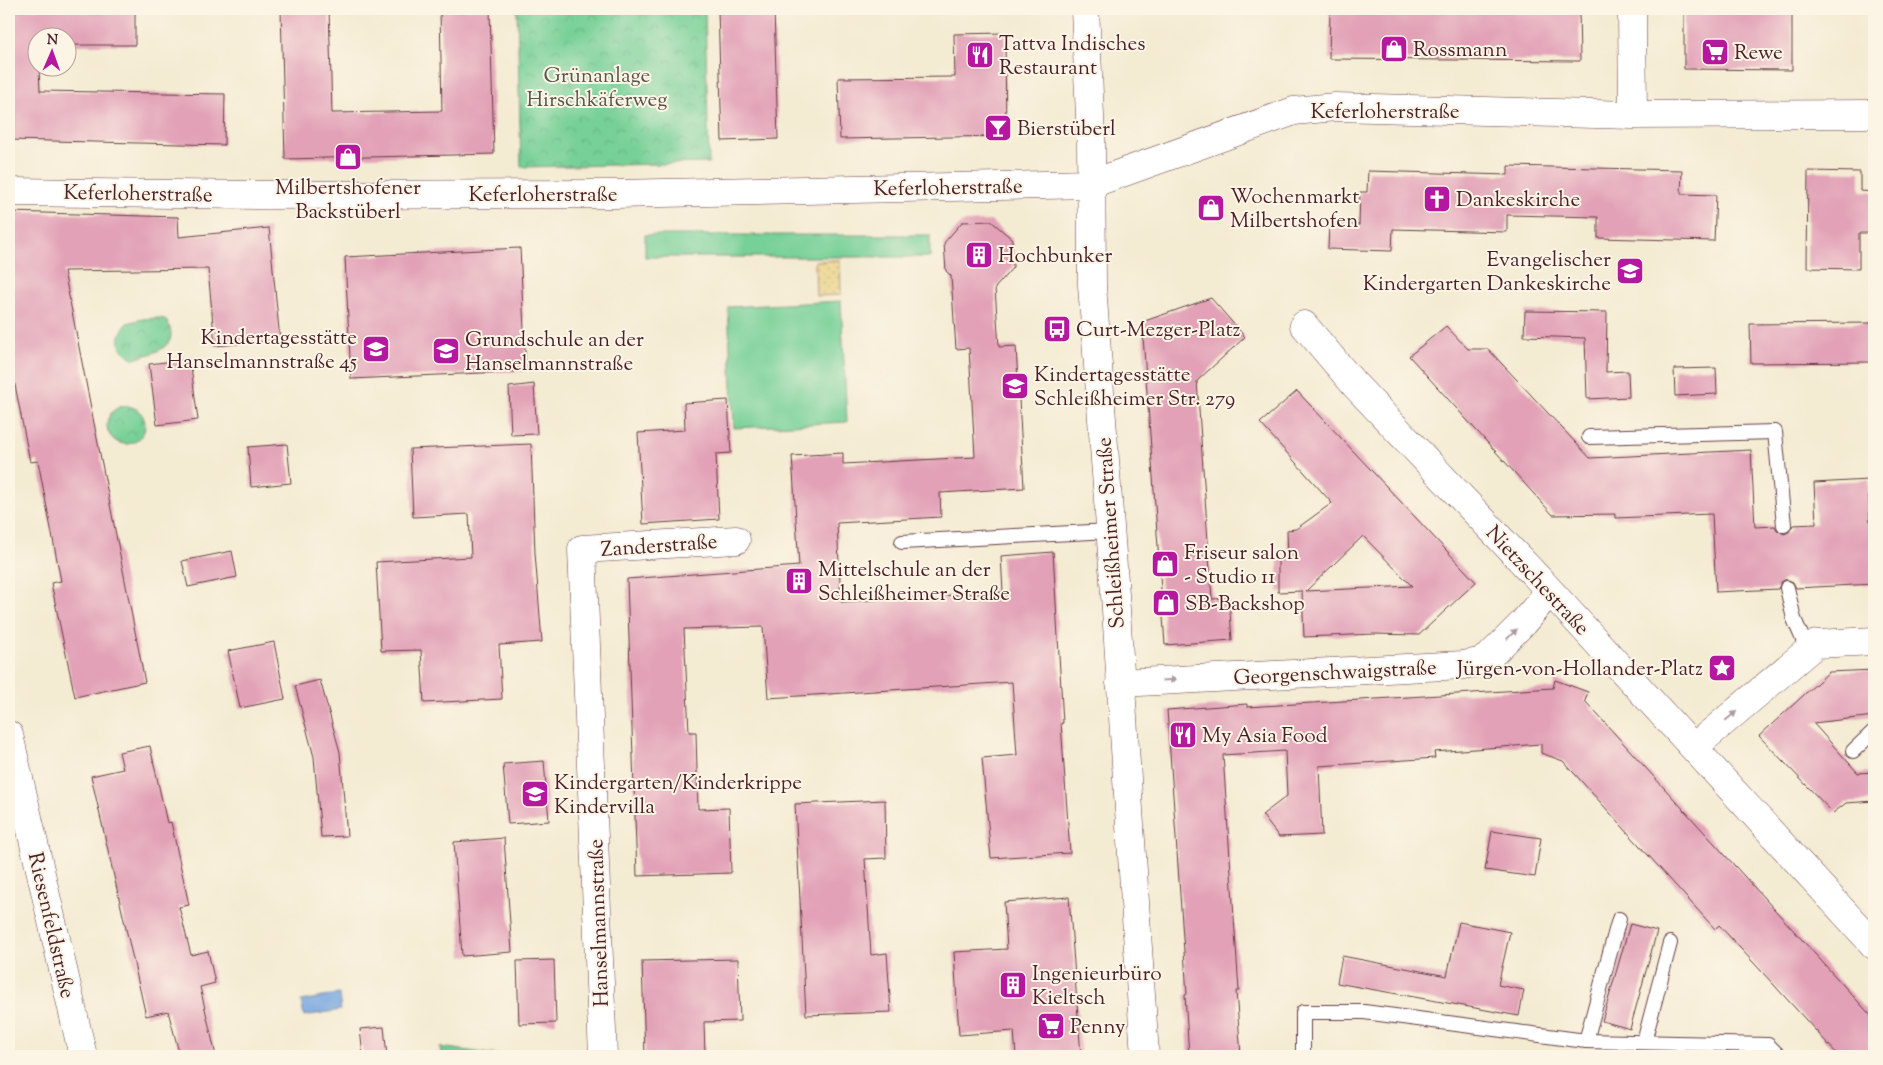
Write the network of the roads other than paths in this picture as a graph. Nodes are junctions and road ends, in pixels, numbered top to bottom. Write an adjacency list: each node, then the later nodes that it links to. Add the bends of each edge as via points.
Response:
1 (1085, 9): 5 (street, Schleißheimer Straße)
2 (1632, 9): 4 (street)
3 (1874, 114): 4 (street, Keferloherstraße)
4 (1633, 115): 5 (street, Keferloherstraße, via 1335,107 1294,111)
5 (1091, 184): 6 (street, Keferloherstraße, via 616,194); 10 (street, Schleißheimer Straße, via 1092,285)
6 (9, 192)
7 (1304, 325): 15 (street, Nietzschestraße, via 1354,384)
8 (1589, 437): 9 (lane, via 1774,432)
9 (1784, 525)
10 (1110, 530): 12 (lane); 18 (street, Schleißheimer Straße)
11 (736, 540): 13 (street, Zanderstraße)
12 (902, 542)
13 (582, 550): 29 (street, Hanselmannstraße)
14 (1787, 588): 17 (lane, via 1794,619)
15 (1550, 591): 18 (street, Georgenschwaigstraße, one-way to 15, via 1479,662 1489,658); 21 (street, Nietzschestraße)
16 (1874, 641): 17 (street, via 1816,644)
17 (1808, 651): 21 (street, one-way to 17)
18 (1120, 683): 30 (street, Schleißheimer Straße)
19 (1874, 731): 22 (lane)
20 (9, 735): 28 (street, Riesenfeldstraße)
21 (1694, 747): 25 (street, Nietzschestraße)
22 (1853, 751)
23 (1619, 919): 26 (lane)
24 (1670, 943): 27 (lane)
25 (1874, 944)
26 (1586, 1041): 27 (lane); 31 (lane, via 1364,1012 1303,1012)
27 (1644, 1042): 32 (lane, via 1768,1045)
28 (83, 1056)
29 (603, 1056)
30 (1145, 1056)
31 (1303, 1056)
32 (1780, 1056)

